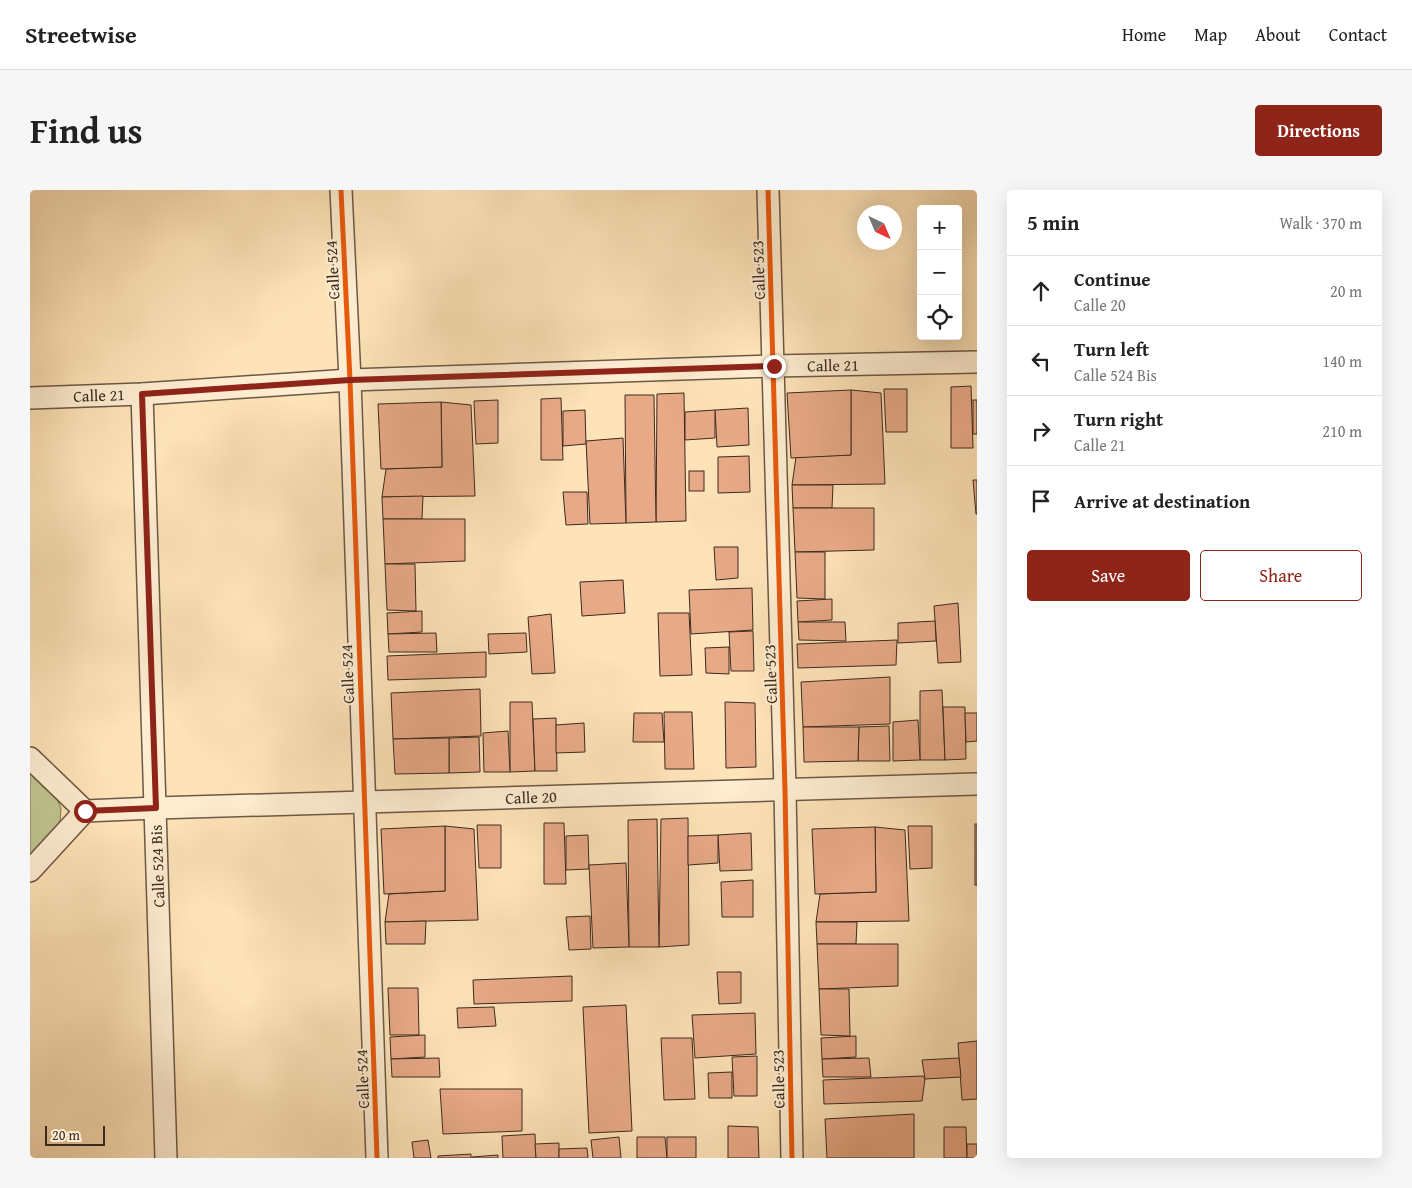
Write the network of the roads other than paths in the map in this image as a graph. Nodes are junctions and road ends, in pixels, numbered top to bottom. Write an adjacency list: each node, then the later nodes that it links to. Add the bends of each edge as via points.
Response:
1 (341, 190): 5 (street, Calle 524)
2 (768, 190): 4 (street, Calle 523)
3 (977, 362): 4 (street, Calle 21)
4 (774, 366): 5 (street, Calle 21); 10 (street, Calle 523)
5 (350, 380): 6 (street, Calle 21); 11 (street, Calle 524)
6 (142, 394): 7 (street, Calle 21); 12 (street, Calle 524 Bis)
7 (30, 398)
8 (30, 758): 13 (street)
9 (977, 784): 10 (street, Calle 20)
10 (785, 790): 11 (street, Calle 20); 17 (street, Calle 523)
11 (364, 802): 12 (street, Calle 20); 16 (street, Calle 524)
12 (156, 808): 13 (street, Calle 20); 15 (street, Calle 524 Bis)
13 (85, 811): 14 (street)
14 (30, 871)
15 (166, 1158)
16 (377, 1158)
17 (792, 1158)

